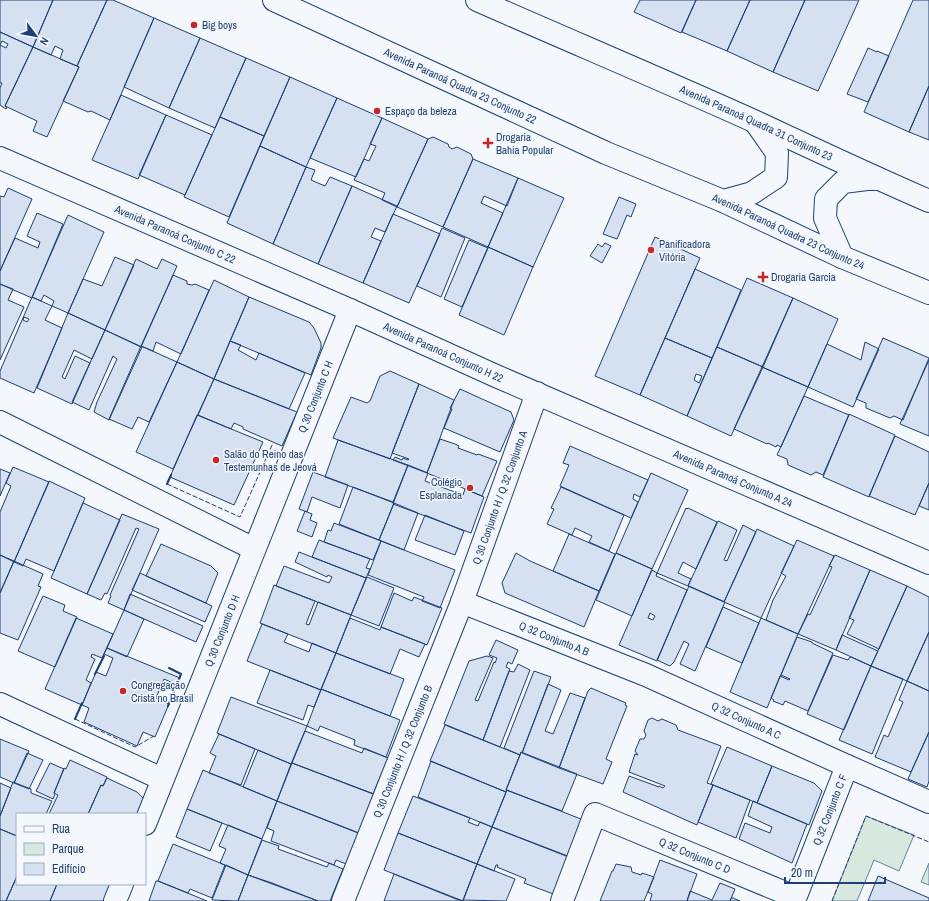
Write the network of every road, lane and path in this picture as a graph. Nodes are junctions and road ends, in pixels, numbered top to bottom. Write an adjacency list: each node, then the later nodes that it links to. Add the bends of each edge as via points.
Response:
1 (274, 0): 5 (street, Avenida Paranoá Quadra 23 Conjunto 22)
2 (477, 0): 3 (street, Avenida Paranoá Quadra 31 Conjunto 23)
3 (756, 122): 6 (street, Avenida Paranoá Quadra 31 Conjunto 23); 7 (street, via 777,153 776,177 752,193)
4 (0, 158): 11 (street, Avenida Paranoá Conjunto C 22)
5 (647, 170): 7 (street, Avenida Paranoá Quadra 23 Conjunto 24)
6 (879, 180): 8 (street, Avenida Paranoá Quadra 31 Conjunto 23); 9 (street, via 843,182 826,199 825,218)
7 (723, 201): 9 (street, Avenida Paranoá Quadra 23 Conjunto 24)
8 (929, 201)
9 (842, 257): 10 (street, Avenida Paranoá Quadra 23 Conjunto 24)
10 (929, 293)
11 (350, 310): 12 (street, Avenida Paranoá Conjunto H 22); 14 (street, Q 30 Conjunto C H)
12 (537, 393): 15 (street, Avenida Paranoá Conjunto A 24); 16 (street, Q 30 Conjunto H / Q 32 Conjunto A)
13 (0, 422): 14 (street)
14 (254, 550): 20 (street, Q 30 Conjunto D H)
15 (929, 563)
16 (462, 602): 17 (street, Q 32 Conjunto A B); 26 (street, Q 30 Conjunto H / Q 32 Conjunto B)
17 (646, 675): 19 (street, Q 32 Conjunto A C)
18 (0, 704): 20 (street)
19 (847, 766): 21 (street, Q 32 Conjunto A C); 24 (street, Q 32 Conjunto C F)
20 (162, 779): 22 (street, Q 30 Conjunto D H)
21 (929, 802)
22 (146, 821)
23 (122, 885): 25 (street)
24 (795, 899): 27 (street, Q 32 Conjunto C D, via 595,814)
25 (115, 901)
26 (343, 901)
27 (562, 901)

